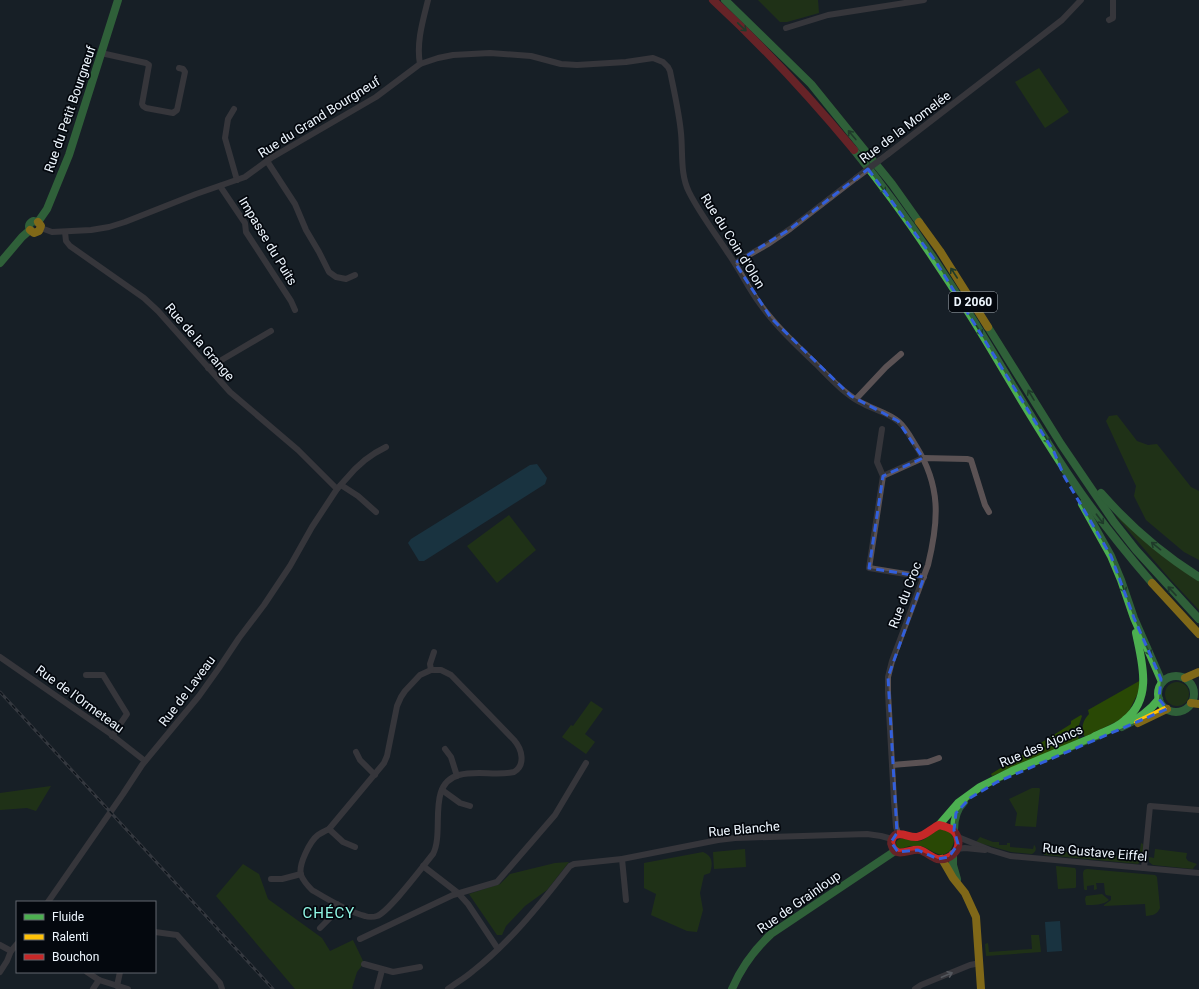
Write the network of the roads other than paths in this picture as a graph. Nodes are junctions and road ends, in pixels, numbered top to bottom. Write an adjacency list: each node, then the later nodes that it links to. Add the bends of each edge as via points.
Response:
1 (118, 0): 10 (main road, Rue du Petit Bourgneuf)
2 (428, 0): 12 (street, via 418,52)
3 (713, 0): 31 (main road, D 2060, one-way to 31, via 798,86 879,183 936,262)
4 (725, 0): 28 (main road, D 2060, one-way to 4, via 948,264 892,184 811,84)
5 (924, 0): 9 (street, via 828,15)
6 (1081, 0): 21 (street, Rue de la Momelée, bridge, via 1062,20 888,154 773,241)
7 (1113, 0): 8 (street, via 1114,18)
8 (1109, 20)
9 (786, 28)
10 (101, 53): 13 (street, via 149,65 142,104 173,113 177,110 185,72); 18 (main road, Rue du Petit Bourgneuf, via 69,155)
11 (660, 60): 12 (street, Rue du Grand Bourgneuf, via 652,58 577,65 561,64 532,56 475,53 453,55); 21 (street, Rue du Coin d'Olon, via 668,67 679,114 682,167 688,190)
12 (420, 64): 15 (street, Rue du Grand Bourgneuf, via 376,98)
13 (179, 68)
14 (234, 110): 16 (street, via 228,119 225,138)
15 (267, 161): 16 (street, Rue du Grand Bourgneuf); 22 (street, via 296,204 306,230 329,272 346,279)
16 (237, 180): 17 (street, Rue du Grand Bourgneuf)
17 (220, 186): 19 (street, Rue du Grand Bourgneuf, via 109,227); 23 (street, Impasse du Puits, via 245,222 246,232)
18 (39, 225): 19 (street, via 52,232); 20 (main road, Rue du Petit Bourgneuf, via 33,221 30,230)
19 (65, 232): 26 (street, Rue de la Grange, via 66,241 70,246 144,298 158,311)
20 (0, 263)
21 (735, 263): 27 (street, Rue du Coin d'Olon, via 746,284 771,318 827,375)
22 (355, 275)
23 (295, 310)
24 (271, 331): 26 (street)
25 (901, 354): 27 (street)
26 (208, 368): 34 (street, Rue de la Grange, via 237,399)
27 (856, 399): 32 (street, Rue du Croc, via 898,421)
28 (1040, 410): 38 (main road, one-way to 28, via 1162,552 1120,514 1094,484); 40 (main road, D 2060, one-way to 28, via 1114,522)
29 (882, 429): 33 (street, via 877,462)
30 (386, 447): 34 (street, Rue de Laveau, via 355,468)
31 (1054, 452): 39 (main road, one-way to 39, via 1064,476 1111,556); 41 (main road, D 2060, one-way to 41, via 1122,548)
32 (923, 458): 33 (street); 36 (street, via 971,460); 37 (street, Rue du Croc, via 933,484 936,514 931,552)
33 (884, 476): 37 (street, via 869,568)
34 (339, 487): 35 (street, Rue de la Grange, via 358,496); 59 (street, Rue de Laveau, via 290,566 220,668)
35 (376, 512)
36 (989, 512)
37 (924, 577): 61 (street, Rue du Croc, via 888,677)
38 (1199, 577)
39 (1134, 618): 49 (main road, one-way to 49); 55 (main road, via 1144,685 1142,698 1127,720)
40 (1199, 619)
41 (1199, 634)
42 (434, 652): 44 (street)
43 (0, 657): 54 (street, Rue de l'Ormeteau)
44 (431, 670): 62 (street, via 420,675 401,697 387,756); 63 (street, via 441,670 451,675 519,745 521,751 521,765 514,772)
45 (1199, 672): 47 (main road)
46 (86, 675): 54 (street, via 104,675 127,714)
47 (1185, 678): 49 (main road, via 1173,676); 50 (main road)
48 (1199, 681): 50 (main road)
49 (1162, 682): 51 (main road, via 1159,687)
50 (1193, 689): 52 (main road)
51 (1159, 699): 53 (main road); 55 (main road, Rue des Ajoncs, via 1153,708 1136,720)
52 (1195, 703): 53 (main road, via 1183,710)
53 (1167, 709): 69 (main road, Rue des Ajoncs, via 983,789 960,806 954,820)
54 (112, 736): 59 (street, Rue de l'Ormeteau)
55 (1095, 736): 67 (main road, Rue des Ajoncs, via 1010,771 981,786 954,805)
56 (445, 749): 63 (street)
57 (356, 752): 62 (street, via 360,760)
58 (939, 758): 61 (street, via 928,762)
59 (145, 761): 85 (street, Rue de Laveau)
60 (586, 762): 83 (street, via 556,815 497,882)
61 (892, 765): 70 (street, Rue du Croc)
62 (375, 775): 68 (street)
63 (457, 776): 64 (street, via 447,782)
64 (442, 790): 65 (street, via 460,803); 77 (street, via 438,806 436,848)
65 (470, 806)
66 (1199, 810): 78 (street, via 1150,806)
67 (939, 825): 69 (main road, via 948,827); 70 (main road, via 915,838 901,833)
68 (329, 829): 71 (street, via 343,842); 80 (street, via 317,836 310,845)
69 (956, 834): 72 (street, Rue Gustave Eiffel); 74 (main road, Rue des Ajoncs)
70 (895, 836): 73 (main road, via 891,846); 76 (street, Rue Blanche, via 867,834 735,838)
71 (355, 847)
72 (990, 850): 74 (street, Rue Gustave Eiffel, via 965,848); 78 (street, Rue Gustave Eiffel, via 1010,856)
73 (895, 851): 75 (main road, via 901,853 922,850); 108 (main road, Rue de Grainloup, via 770,934 745,963)
74 (955, 852): 75 (main road); 82 (main road, Rue des Ajoncs, via 952,865)
75 (942, 859): 82 (main road)
76 (622, 860): 84 (street); 92 (street, Rue Blanche, via 570,866 532,913)
77 (423, 866): 83 (street); 86 (street, via 389,907 377,916 366,917)
78 (1144, 868): 79 (street, Rue Gustave Eiffel)
79 (1199, 873)
80 (301, 874): 81 (street); 86 (street, via 308,887)
81 (271, 879)
82 (959, 885): 95 (main road, via 976,918)
83 (458, 893): 89 (street); 92 (street)
84 (626, 900)
85 (49, 901)
86 (337, 904): 87 (street, via 331,917)
87 (320, 928)
88 (156, 932): 105 (street, via 177,936 220,983)
89 (360, 939)
90 (0, 945): 93 (street)
91 (16, 945): 93 (street)
92 (498, 948): 107 (street, via 473,972)
93 (11, 951): 98 (street)
94 (364, 964): 97 (street)
95 (980, 964): 109 (street, one-way to 95, via 970,965); 110 (main road)
96 (420, 967): 97 (street, via 397,972)
97 (382, 970): 106 (street)
98 (0, 972)
99 (88, 973): 101 (street)
100 (120, 973): 102 (street)
101 (99, 980): 102 (street); 103 (street)
102 (117, 986): 104 (street)
103 (93, 989)
104 (128, 989)
105 (222, 989)
106 (377, 989)
107 (448, 989)
108 (732, 989)
109 (915, 989)
110 (981, 989)

